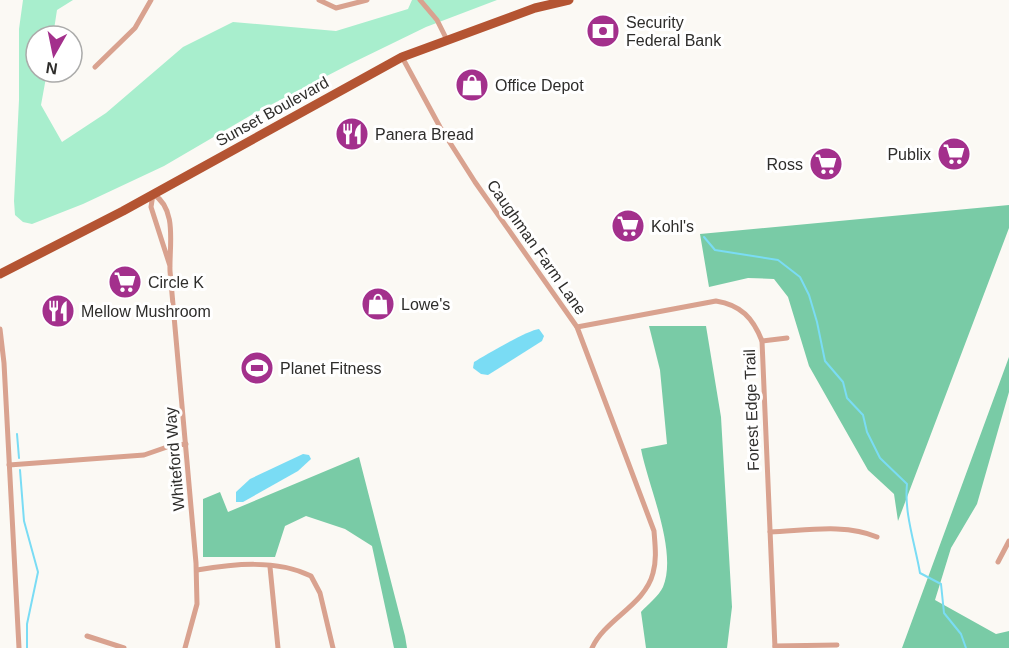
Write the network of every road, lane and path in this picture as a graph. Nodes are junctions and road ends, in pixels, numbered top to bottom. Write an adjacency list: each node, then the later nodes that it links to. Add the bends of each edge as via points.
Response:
1 (151, 0): 9 (street, via 135,28)
2 (319, 0): 3 (street, via 336,8)
3 (367, 0)
4 (420, 0): 7 (street)
5 (569, 0): 6 (main road, Sunset Boulevard)
6 (534, 4): 7 (main road, Sunset Boulevard)
7 (447, 40): 8 (main road, Sunset Boulevard)
8 (402, 57): 10 (main road, Sunset Boulevard); 13 (street, Caughman Farm Lane, via 475,182)
9 (95, 67)
10 (153, 194): 11 (street, Whiteford Way, via 151,207); 11 (street, Whiteford Way, via 168,209); 12 (main road, Sunset Boulevard)
11 (170, 266): 17 (street, Whiteford Way)
12 (0, 274)
13 (577, 327): 16 (street, Forest Edge Trail, via 716,301 737,306 748,315); 27 (street, Caughman Farm Lane, via 654,531 656,557 649,586 599,633)
14 (0, 329): 18 (street)
15 (787, 339): 16 (street)
16 (762, 341): 19 (street, Forest Edge Trail)
17 (186, 444): 18 (street, via 144,454); 24 (street, Whiteford Way)
18 (9, 465): 29 (street)
19 (770, 532): 20 (street, via 844,530); 28 (street, Forest Edge Trail)
20 (877, 537)
21 (1009, 542): 22 (street)
22 (998, 562)
23 (270, 567): 24 (street, via 236,563); 32 (street); 33 (street, via 313,578)
24 (197, 570): 31 (street, Whiteford Way, via 197,604)
25 (87, 636): 30 (street)
26 (837, 645): 28 (street)
27 (594, 647)
28 (775, 647)
29 (19, 648)
30 (124, 648)
31 (185, 648)
32 (278, 648)
33 (333, 648)

